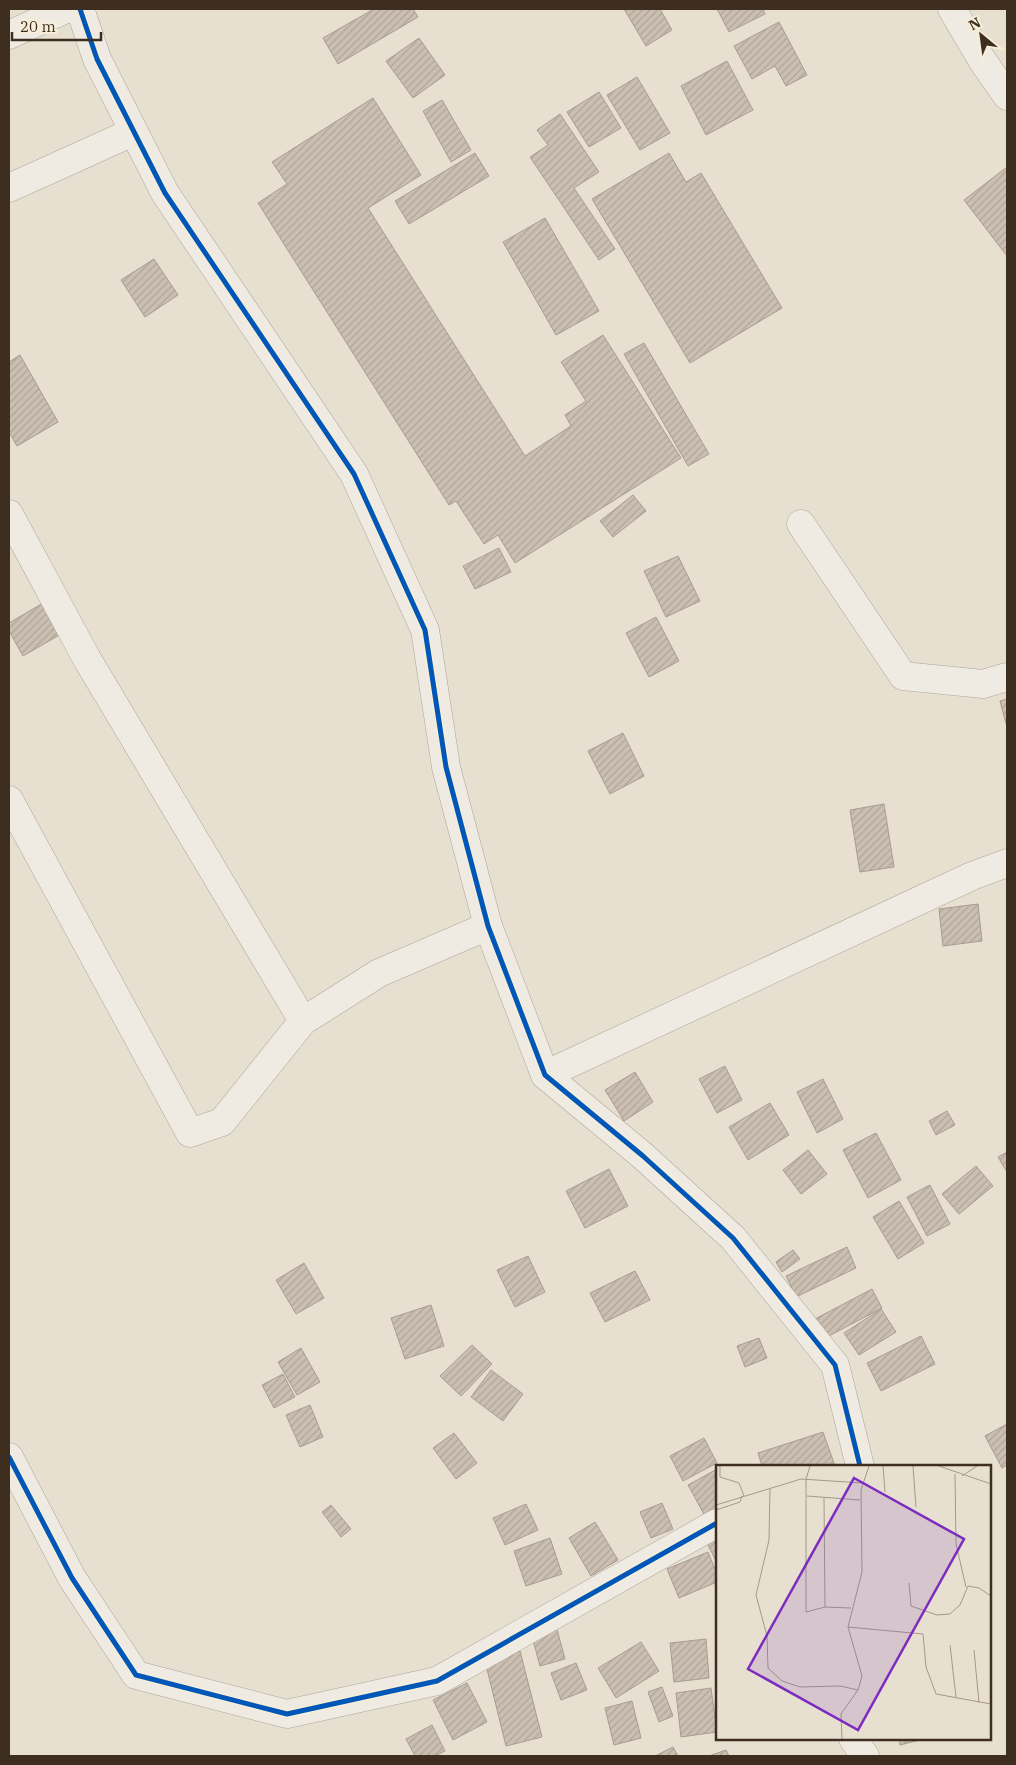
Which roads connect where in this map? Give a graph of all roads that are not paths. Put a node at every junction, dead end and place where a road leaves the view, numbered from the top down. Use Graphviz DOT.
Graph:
graph roads {
  1 [pos="66,9"];
  2 [pos="80,9"];
  3 [pos="952,9"];
  4 [pos="9,34"];
  5 [pos="1007,96"];
  6 [pos="133,132"];
  7 [pos="9,188"];
  8 [pos="9,514"];
  9 [pos="801,524"];
  10 [pos="1007,677"];
  11 [pos="9,800"];
  12 [pos="1007,863"];
  13 [pos="488,926"];
  14 [pos="302,1021"];
  15 [pos="545,1075"];
  16 [pos="9,1457"];
  17 [pos="860,1465"];
  18 [pos="716,1524"];
  19 [pos="854,1740"];
  20 [pos="865,1756"];
  1 -- 4 [label="street"];
  2 -- 6 [label="street"];
  3 -- 5 [label="street"];
  6 -- 7 [label="street"];
  6 -- 13 [label="street"];
  8 -- 14 [label="street"];
  9 -- 10 [label="street"];
  11 -- 14 [label="street"];
  12 -- 15 [label="street"];
  13 -- 14 [label="street"];
  13 -- 15 [label="street"];
  15 -- 17 [label="street"];
  16 -- 18 [label="street"];
  19 -- 20 [label="street"];
}
